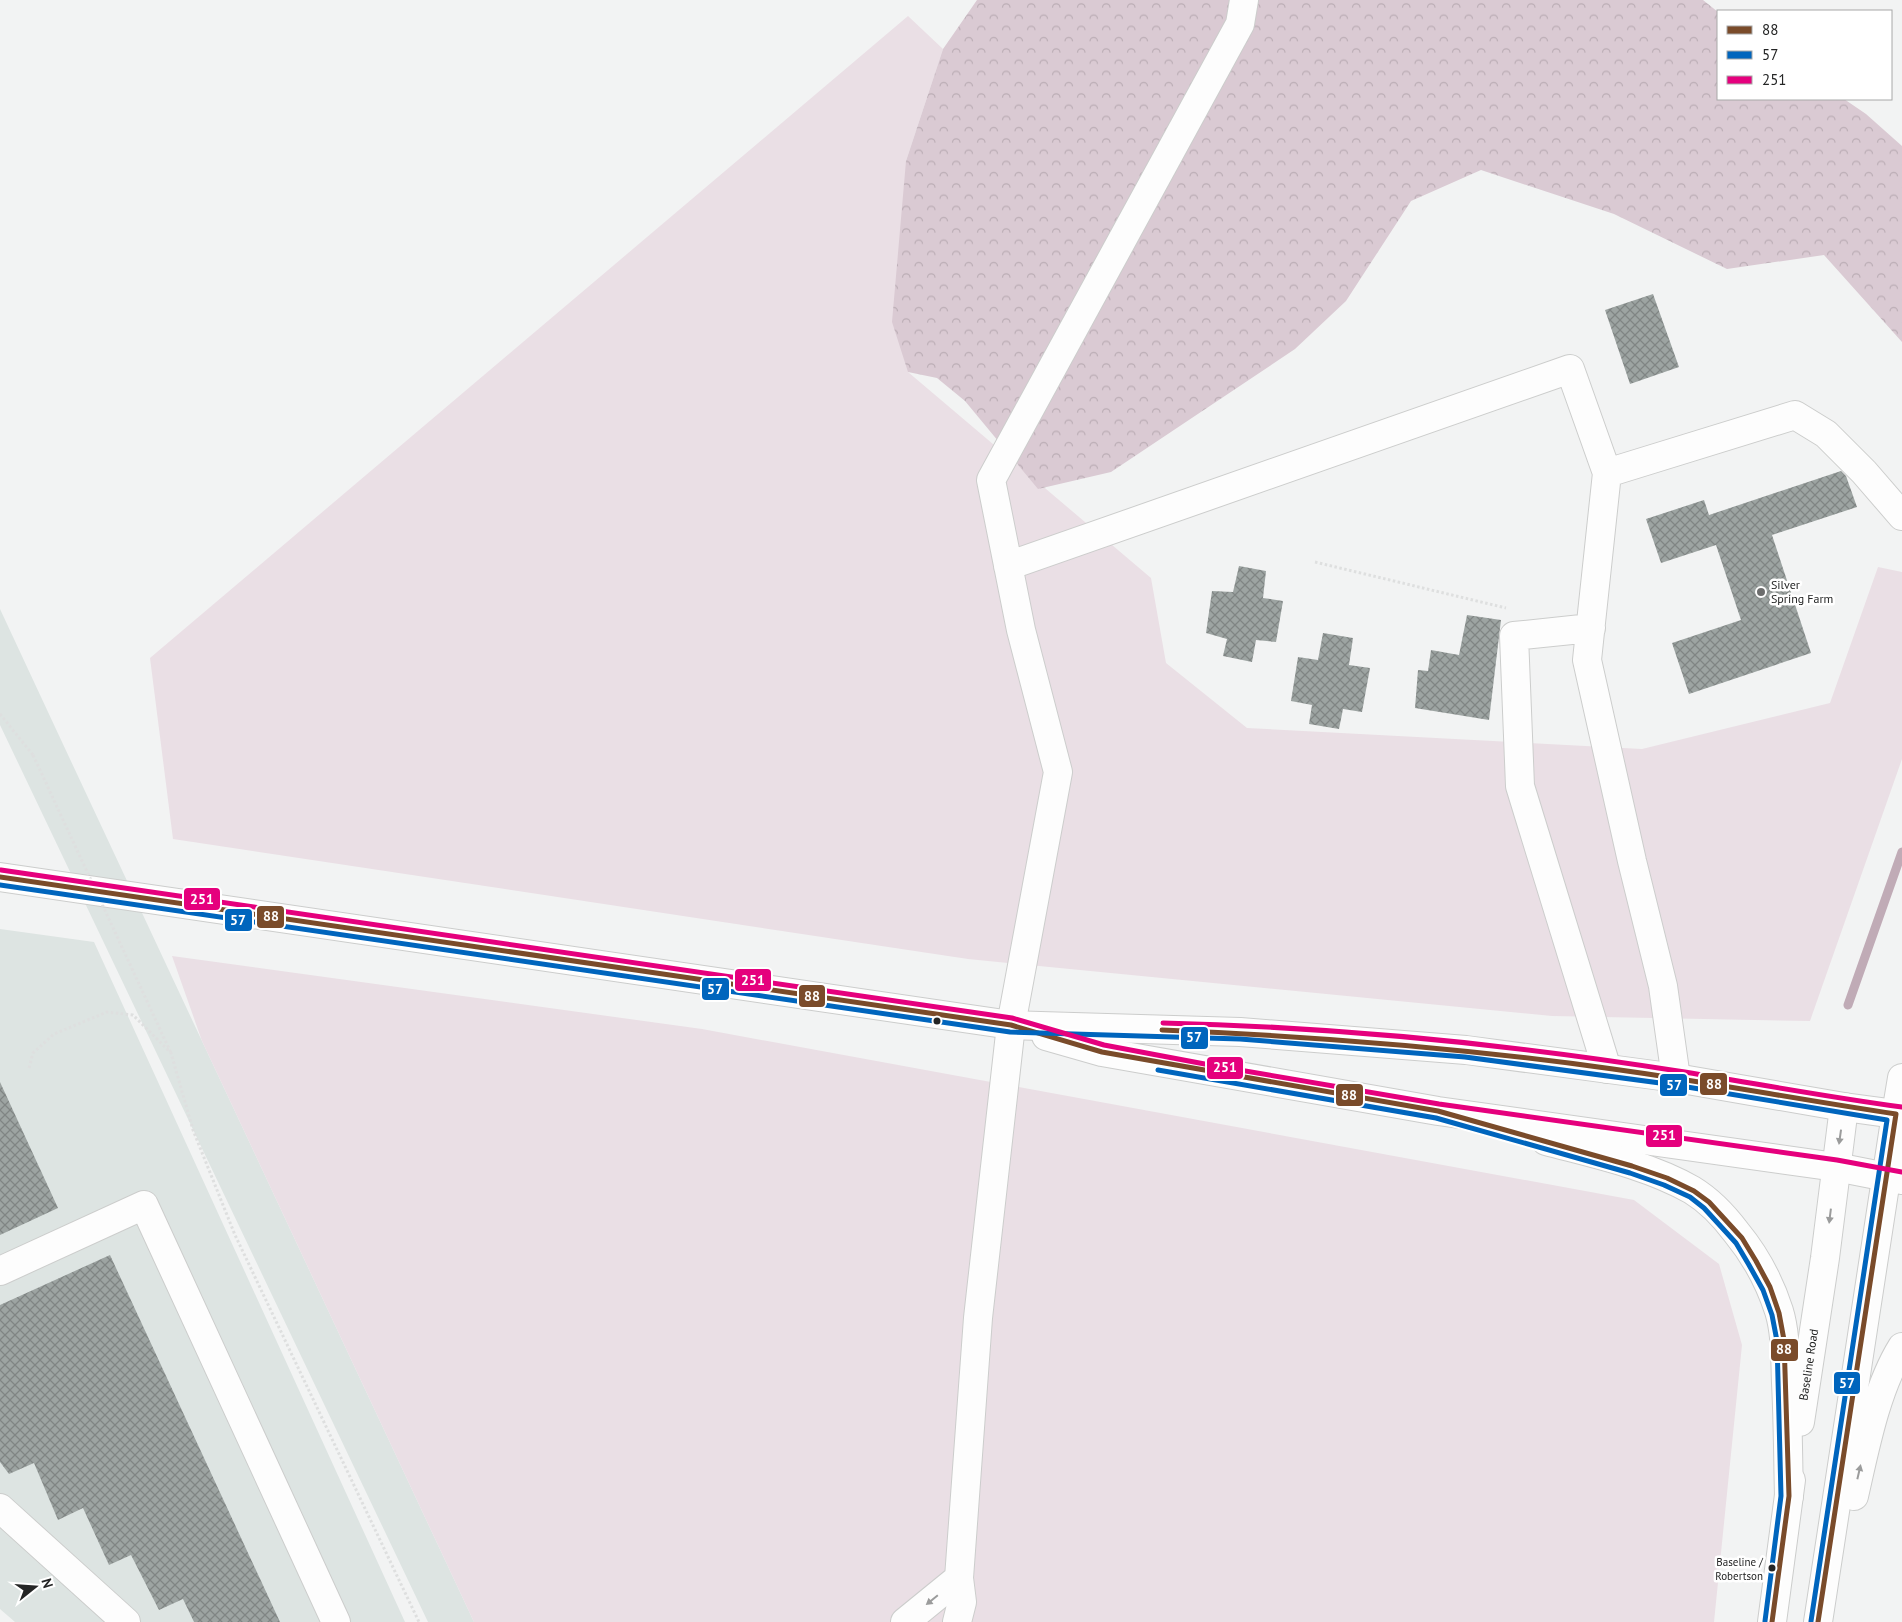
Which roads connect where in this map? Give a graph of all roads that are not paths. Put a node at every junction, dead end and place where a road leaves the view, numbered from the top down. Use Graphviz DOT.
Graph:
graph roads {
  1 [pos="1244,0"];
  2 [pos="1607,473"];
  3 [pos="1902,516"];
  4 [pos="1008,566"];
  5 [pos="1591,628"];
  6 [pos="0,877"];
  7 [pos="1011,1025"];
  8 [pos="1607,1069"];
  9 [pos="1676,1078"];
  10 [pos="1902,1078"];
  11 [pos="1844,1107"];
  12 [pos="1438,1111"];
  13 [pos="1899,1114"];
  14 [pos="1836,1167"];
  15 [pos="1894,1178"];
  16 [pos="0,1272"];
  17 [pos="1902,1347"];
  18 [pos="1789,1496"];
  19 [pos="0,1508"];
  20 [pos="959,1578"];
  21 [pos="332,1621"];
  22 [pos="126,1622"];
  23 [pos="905,1622"];
  24 [pos="957,1622"];
  25 [pos="1772,1622"];
  26 [pos="1818,1622"];
  27 [pos="1824,1622"];
  1 -- 4 [label="main road"];
  2 -- 3 [label="main road"];
  2 -- 4 [label="main road"];
  2 -- 5 [label="main road"];
  4 -- 7 [label="main road"];
  5 -- 8 [label="main road"];
  5 -- 9 [label="main road"];
  6 -- 7 [label="main road"];
  7 -- 8 [label="main road"];
  7 -- 12 [label="main road"];
  7 -- 20 [label="main road"];
  8 -- 9 [label="main road"];
  9 -- 11 [label="main road"];
  10 -- 13 [label="main road"];
  11 -- 13 [label="main road"];
  11 -- 14 [label="main road, Baseline Road, one-way"];
  12 -- 14 [label="main road"];
  12 -- 18 [label="main road"];
  13 -- 15 [label="main road"];
  14 -- 15 [label="main road"];
  14 -- 18 [label="main road, Baseline Road, one-way"];
  15 -- 26 [label="main road"];
  16 -- 21 [label="main road"];
  27 -- 17 [label="main road, one-way"];
  18 -- 25 [label="main road, Baseline Road"];
  19 -- 22 [label="main road"];
  20 -- 23 [label="main road, one-way"];
  20 -- 24 [label="main road"];
}
